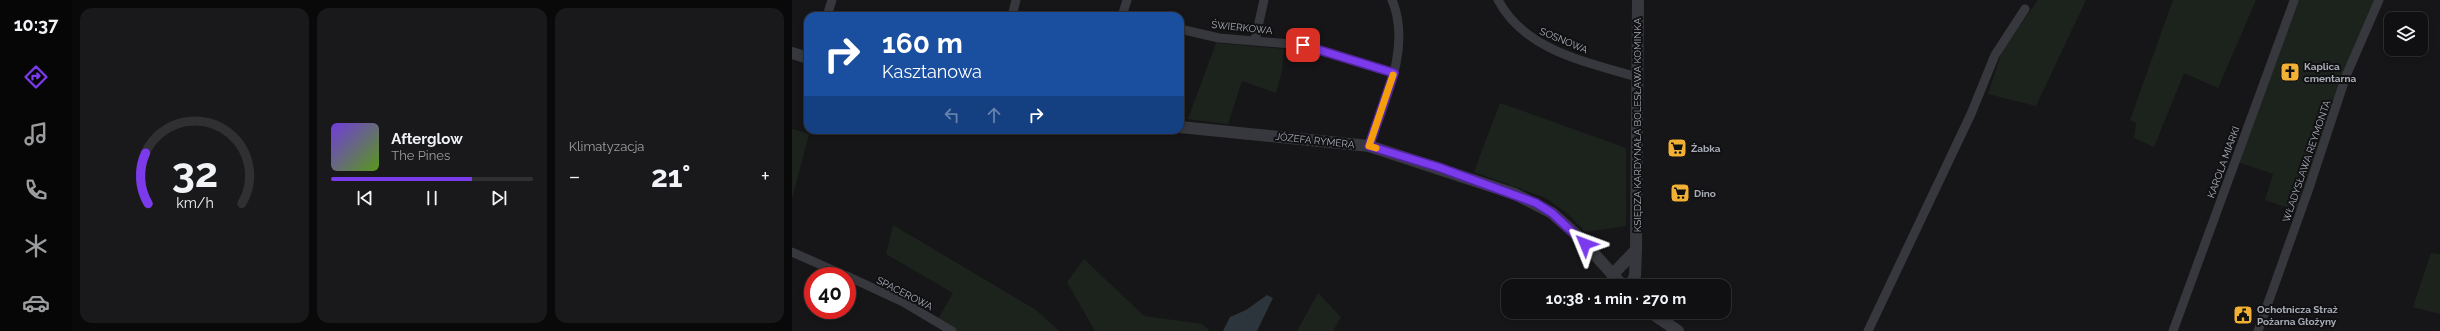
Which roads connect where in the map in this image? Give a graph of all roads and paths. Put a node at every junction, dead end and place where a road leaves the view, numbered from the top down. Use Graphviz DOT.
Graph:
graph roads {
  1 [pos="832,0"];
  2 [pos="1016,0"];
  3 [pos="1127,0"];
  4 [pos="1264,0"];
  5 [pos="1392,0"];
  6 [pos="1498,0"];
  7 [pos="1638,0"];
  8 [pos="2379,0"];
  9 [pos="2294,1"];
  10 [pos="2026,9"];
  11 [pos="828,12"];
  12 [pos="1013,12"];
  13 [pos="1124,12"];
  14 [pos="1184,30"];
  15 [pos="1254,40"];
  16 [pos="792,53"];
  17 [pos="804,57"];
  18 [pos="1394,73"];
  19 [pos="1637,77"];
  20 [pos="1184,127"];
  21 [pos="1369,146"];
  22 [pos="1636,250"];
  23 [pos="792,252"];
  24 [pos="826,267"];
  25 [pos="1612,275"];
  26 [pos="1616,279"];
  27 [pos="1634,279"];
  28 [pos="856,280"];
  29 [pos="1660,319"];
  30 [pos="952,331"];
  31 [pos="1678,331"];
  32 [pos="1868,331"];
  33 [pos="2173,331"];
  34 [pos="2258,331"];
  1 -- 11 [label="street"];
  2 -- 12 [label="street"];
  3 -- 13 [label="street"];
  4 -- 15 [label="street"];
  5 -- 18 [label="street"];
  6 -- 19 [label="street, SOSNOWA"];
  7 -- 19 [label="street, KSIĘDZA KARDYNAŁA BOLESŁAWA KOMINKA"];
  8 -- 34 [label="street, WŁADYSŁAWA REYMONTA"];
  9 -- 33 [label="street, KAROLA MIARKI"];
  10 -- 32 [label="street"];
  14 -- 15 [label="street, ŚWIERKOWA"];
  15 -- 18 [label="street, ŚWIERKOWA"];
  16 -- 17 [label="street"];
  18 -- 21 [label="street"];
  19 -- 22 [label="street, KSIĘDZA KARDYNAŁA BOLESŁAWA KOMINKA"];
  20 -- 21 [label="street, JÓZEFA RYMERA"];
  21 -- 25 [label="street, JÓZEFA RYMERA"];
  22 -- 25 [label="street"];
  22 -- 27 [label="street, KSIĘDZA KARDYNAŁA BOLESŁAWA KOMINKA"];
  23 -- 24 [label="street, SPACEROWA"];
  25 -- 26 [label="street, JÓZEFA RYMERA"];
  28 -- 30 [label="street, SPACEROWA"];
  29 -- 31 [label="street"];
}
